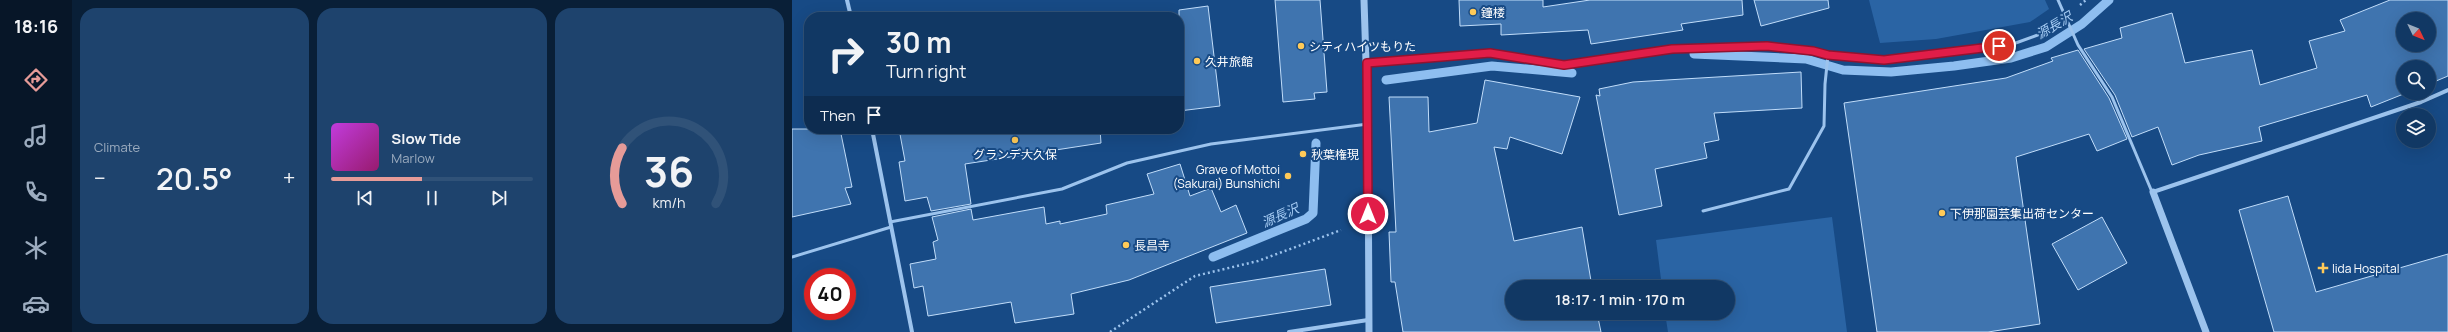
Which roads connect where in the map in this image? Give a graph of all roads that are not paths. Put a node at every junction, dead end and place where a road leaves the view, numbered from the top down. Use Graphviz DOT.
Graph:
graph roads {
  1 [pos="848,0"];
  2 [pos="1364,0"];
  3 [pos="2058,0"];
  4 [pos="850,12"];
  5 [pos="2065,17"];
  6 [pos="1828,55"];
  7 [pos="1367,63"];
  8 [pos="2448,90"];
  9 [pos="1368,124"];
  10 [pos="873,134"];
  11 [pos="2153,192"];
  12 [pos="1703,211"];
  13 [pos="890,222"];
  14 [pos="892,227"];
  15 [pos="792,257"];
  16 [pos="1368,320"];
  17 [pos="912,332"];
  18 [pos="1289,332"];
  19 [pos="1369,332"];
  20 [pos="2206,332"];
  1 -- 4 [label="street"];
  2 -- 7 [label="street"];
  3 -- 5 [label="lane"];
  5 -- 6 [label="lane"];
  5 -- 11 [label="lane"];
  6 -- 7 [label="lane"];
  6 -- 12 [label="lane"];
  7 -- 9 [label="street"];
  8 -- 11 [label="street"];
  9 -- 13 [label="lane"];
  9 -- 16 [label="street"];
  10 -- 13 [label="street"];
  11 -- 20 [label="street"];
  13 -- 14 [label="street"];
  14 -- 15 [label="lane"];
  14 -- 17 [label="street"];
  16 -- 18 [label="street"];
  16 -- 19 [label="street"];
}
